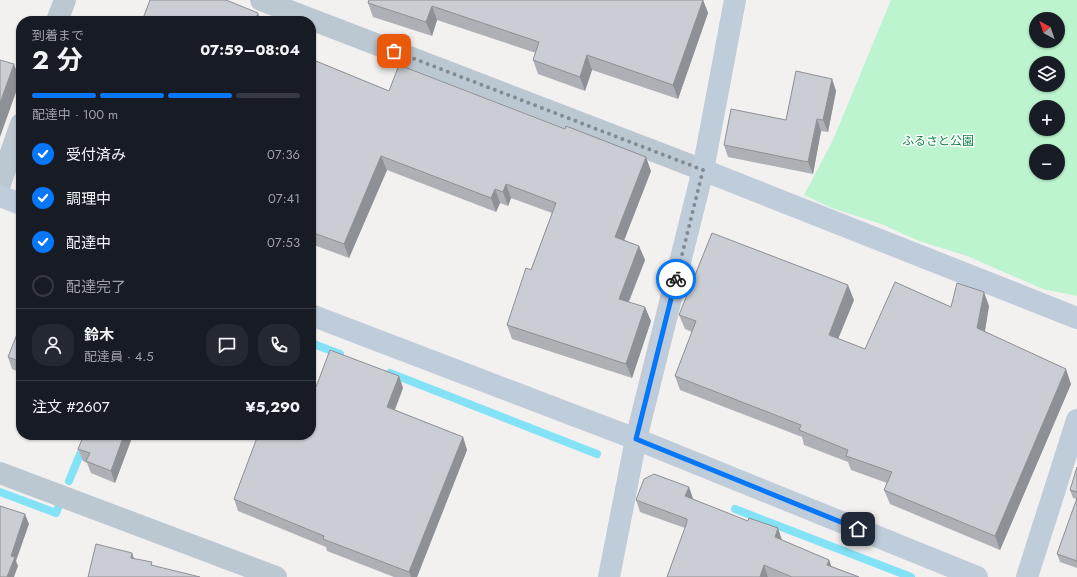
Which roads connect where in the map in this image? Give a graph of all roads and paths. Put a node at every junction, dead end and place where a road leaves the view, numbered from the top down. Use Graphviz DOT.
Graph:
graph roads {
  1 [pos="65,0"];
  2 [pos="261,0"];
  3 [pos="735,0"];
  4 [pos="59,16"];
  5 [pos="303,16"];
  6 [pos="316,21"];
  7 [pos="16,138"];
  8 [pos="703,170"];
  9 [pos="0,184"];
  10 [pos="0,196"];
  11 [pos="16,202"];
  12 [pos="316,317"];
  13 [pos="1077,318"];
  14 [pos="1077,420"];
  15 [pos="636,439"];
  16 [pos="0,473"];
  17 [pos="276,577"];
  18 [pos="609,577"];
  19 [pos="977,577"];
  20 [pos="1027,577"];
  1 -- 4 [label="street"];
  2 -- 5 [label="street"];
  3 -- 8 [label="street"];
  6 -- 8 [label="street"];
  7 -- 9 [label="street"];
  8 -- 13 [label="street"];
  8 -- 15 [label="street"];
  10 -- 11 [label="street"];
  12 -- 15 [label="street"];
  14 -- 20 [label="street"];
  15 -- 18 [label="street"];
  15 -- 19 [label="street"];
  16 -- 17 [label="street"];
}
